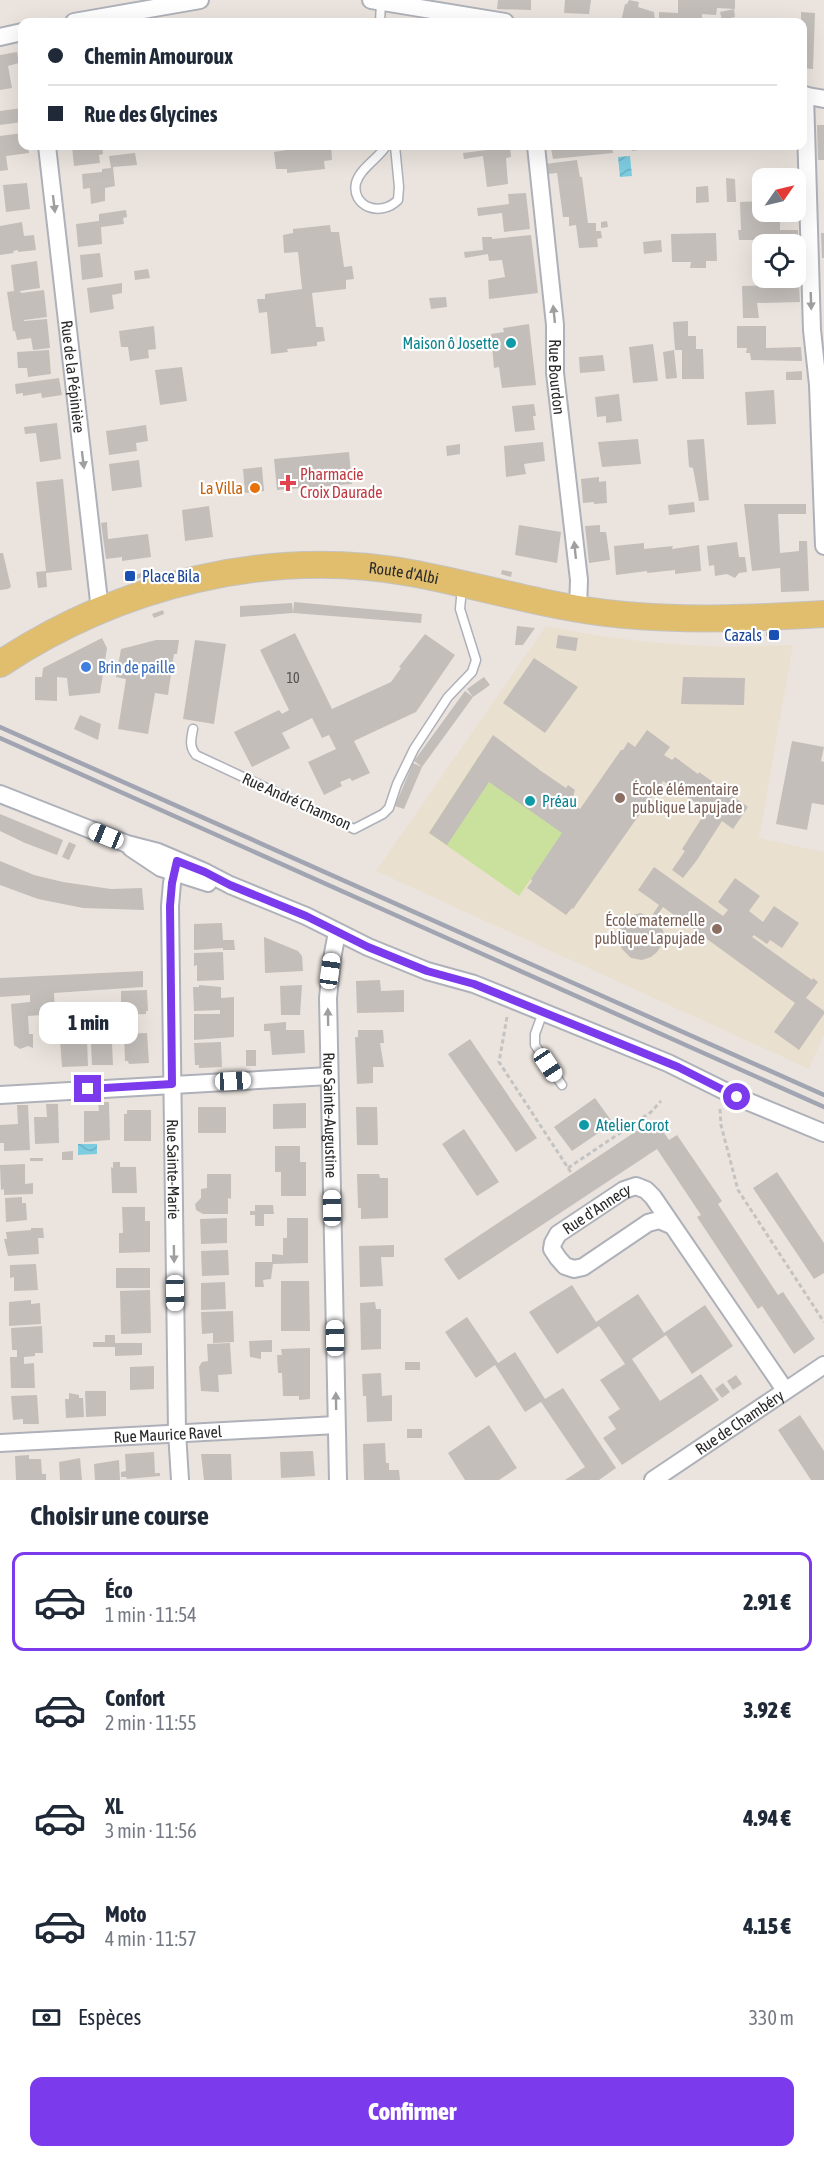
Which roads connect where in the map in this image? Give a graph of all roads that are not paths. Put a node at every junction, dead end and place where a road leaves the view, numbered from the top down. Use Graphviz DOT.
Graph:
graph roads {
  1 [pos="200,0"];
  2 [pos="376,1"];
  3 [pos="135,6"];
  4 [pos="89,18"];
  5 [pos="379,18"];
  6 [pos="480,18"];
  7 [pos="18,33"];
  8 [pos="0,37"];
  9 [pos="807,96"];
  10 [pos="824,99"];
  11 [pos="47,150"];
  12 [pos="382,150"];
  13 [pos="394,150"];
  14 [pos="536,150"];
  15 [pos="806,150"];
  16 [pos="824,546"];
  17 [pos="462,584"];
  18 [pos="578,608"];
  19 [pos="100,610"];
  20 [pos="824,614"];
  21 [pos="0,664"];
  22 [pos="193,729"];
  23 [pos="0,794"];
  24 [pos="176,867"];
  25 [pos="338,932"];
  26 [pos="543,1012"];
  27 [pos="329,1076"];
  28 [pos="172,1084"];
  29 [pos="562,1084"];
  30 [pos="0,1095"];
  31 [pos="824,1133"];
  32 [pos="673,1226"];
  33 [pos="824,1365"];
  34 [pos="785,1390"];
  35 [pos="336,1425"];
  36 [pos="177,1432"];
  37 [pos="0,1443"];
  38 [pos="180,1480"];
  39 [pos="338,1480"];
  40 [pos="653,1480"];
  1 -- 3 [label="street"];
  2 -- 5 [label="lane"];
  2 -- 6 [label="street"];
  3 -- 4 [label="street"];
  7 -- 8 [label="street"];
  9 -- 10 [label="street"];
  11 -- 19 [label="street, Rue de la Pépinière, one-way"];
  12 -- 13 [label="lane"];
  18 -- 14 [label="street, Rue Bourdon, one-way"];
  15 -- 16 [label="street, one-way"];
  17 -- 18 [label="main road, Route d'Albi"];
  17 -- 19 [label="main road, Route d'Albi"];
  17 -- 22 [label="lane, Rue André Chamson"];
  18 -- 20 [label="main road, Route d'Albi"];
  19 -- 21 [label="main road, Route d'Albi"];
  23 -- 24 [label="street"];
  24 -- 25 [label="street"];
  24 -- 28 [label="street, Rue Sainte-Marie"];
  25 -- 26 [label="street"];
  27 -- 25 [label="street, Rue Sainte-Augustine, one-way"];
  26 -- 29 [label="lane"];
  26 -- 31 [label="street"];
  27 -- 28 [label="street"];
  35 -- 27 [label="street, Rue Sainte-Augustine, one-way"];
  28 -- 30 [label="street"];
  28 -- 36 [label="street, Rue Sainte-Marie, one-way"];
  32 -- 32 [label="street, Rue d'Annecy"];
  32 -- 34 [label="street, Rue d'Annecy"];
  33 -- 34 [label="street, Rue de Chambéry"];
  34 -- 40 [label="street, Rue de Chambéry"];
  35 -- 36 [label="street, Rue Maurice Ravel"];
  35 -- 39 [label="street, Rue Sainte-Augustine"];
  36 -- 37 [label="street, Rue Maurice Ravel"];
  36 -- 38 [label="street, Rue Sainte-Marie"];
}
